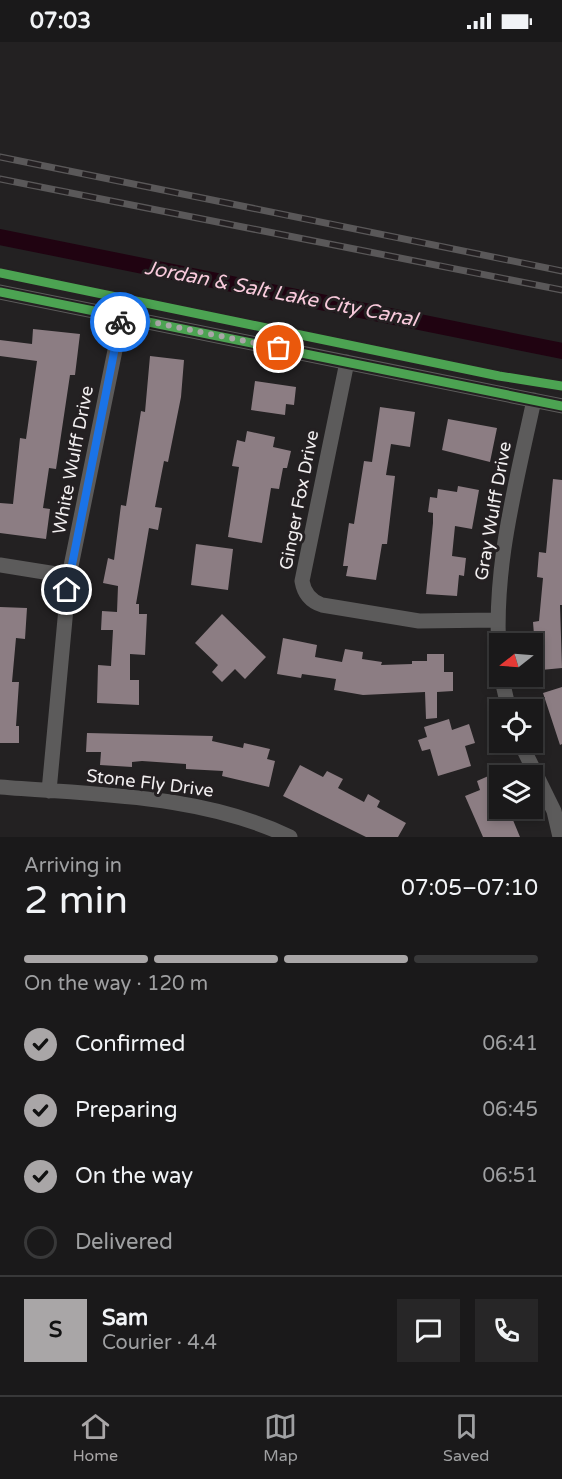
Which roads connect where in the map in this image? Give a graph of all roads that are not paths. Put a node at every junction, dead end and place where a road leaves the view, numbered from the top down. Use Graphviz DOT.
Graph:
graph roads {
  1 [pos="0,291"];
  2 [pos="122,316"];
  3 [pos="347,362"];
  4 [pos="534,400"];
  5 [pos="562,406"];
  6 [pos="0,565"];
  7 [pos="69,576"];
  8 [pos="496,620"];
  9 [pos="497,633"];
  10 [pos="526,753"];
  11 [pos="0,787"];
  12 [pos="49,791"];
  13 [pos="558,814"];
  14 [pos="290,837"];
  15 [pos="560,837"];
  1 -- 2 [label="street"];
  2 -- 3 [label="street"];
  2 -- 7 [label="street, White Wulff Drive"];
  3 -- 4 [label="street"];
  3 -- 8 [label="street, Ginger Fox Drive"];
  4 -- 5 [label="street"];
  4 -- 8 [label="street, Gray Wulff Drive"];
  6 -- 7 [label="street"];
  7 -- 12 [label="street, White Wulff Drive"];
  8 -- 9 [label="street, Gray Wulff Drive"];
  10 -- 13 [label="street"];
  11 -- 12 [label="street, Stone Fly Drive"];
  12 -- 14 [label="street, Stone Fly Drive"];
  13 -- 15 [label="street"];
}
